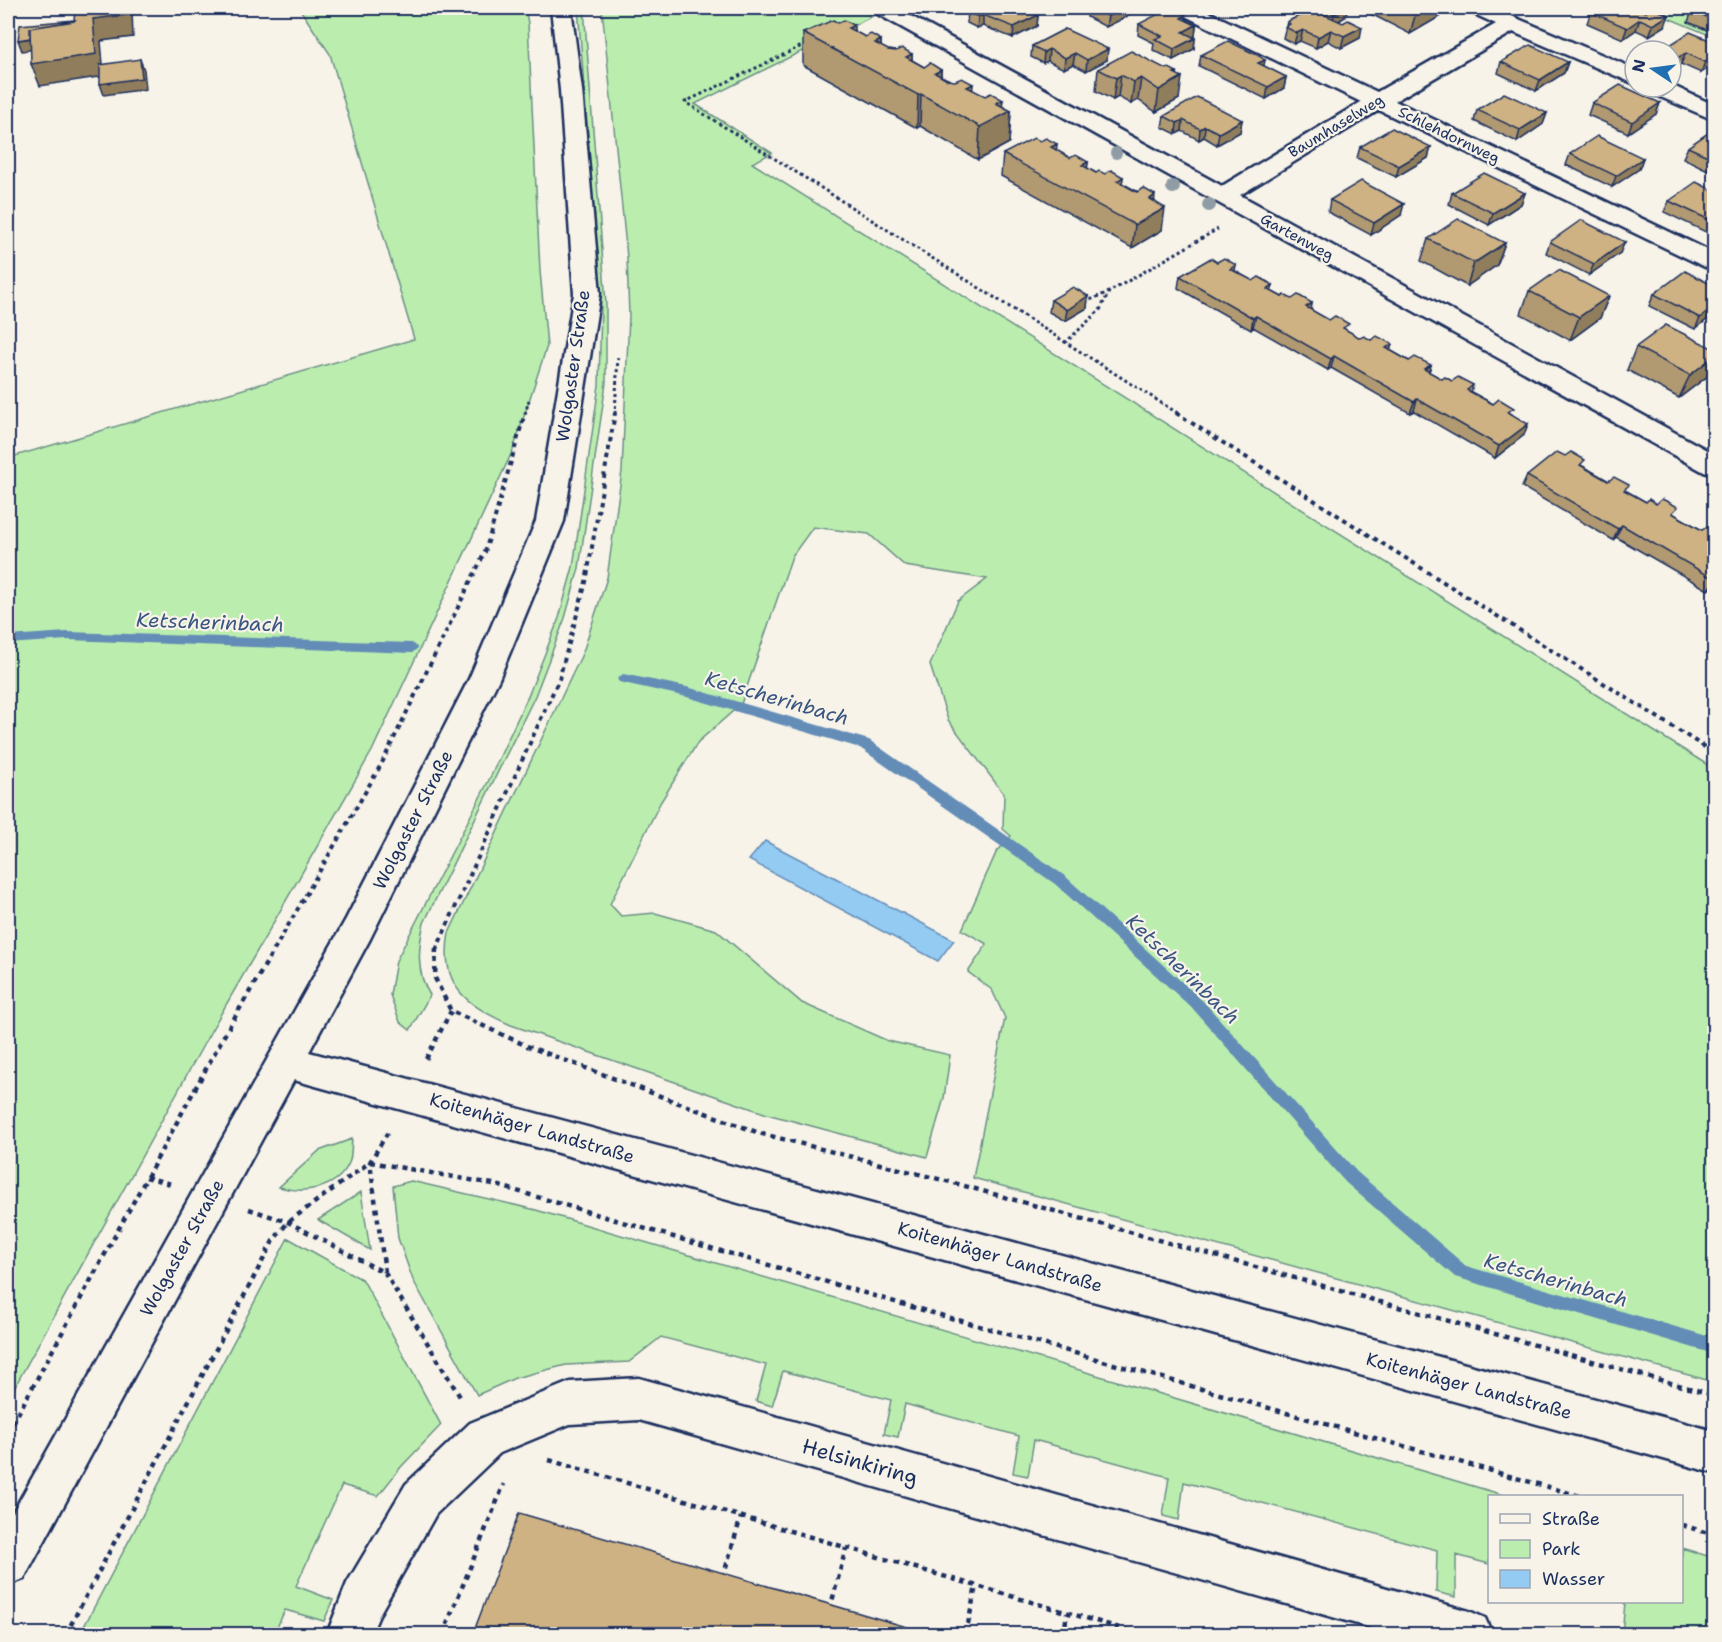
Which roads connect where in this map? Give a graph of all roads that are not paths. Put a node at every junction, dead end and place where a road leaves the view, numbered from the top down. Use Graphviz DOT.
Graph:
graph roads {
  1 [pos="561,8"];
  2 [pos="881,8"];
  3 [pos="1184,8"];
  4 [pos="1477,8"];
  5 [pos="1513,24"];
  6 [pos="1623,72"];
  7 [pos="1683,98"];
  8 [pos="1378,100"];
  9 [pos="1714,112"];
  10 [pos="1222,196"];
  11 [pos="1714,262"];
  12 [pos="1714,466"];
  13 [pos="286,1062"];
  14 [pos="1714,1452"];
  15 [pos="8,1563"];
  16 [pos="349,1635"];
  17 [pos="1469,1635"];
  1 -- 13 [label="street, Wolgaster Straße"];
  2 -- 10 [label="street, Gartenweg"];
  3 -- 8 [label="street, Schlehdornweg"];
  4 -- 5 [label="street"];
  5 -- 6 [label="street"];
  5 -- 8 [label="street, Baumhaselweg"];
  7 -- 9 [label="street"];
  8 -- 10 [label="street, Baumhaselweg"];
  8 -- 11 [label="street, Schlehdornweg"];
  10 -- 12 [label="street, Gartenweg"];
  13 -- 14 [label="street, Koitenhäger Landstraße"];
  13 -- 15 [label="street, Wolgaster Straße"];
  16 -- 17 [label="street, Helsinkiring"];
}
